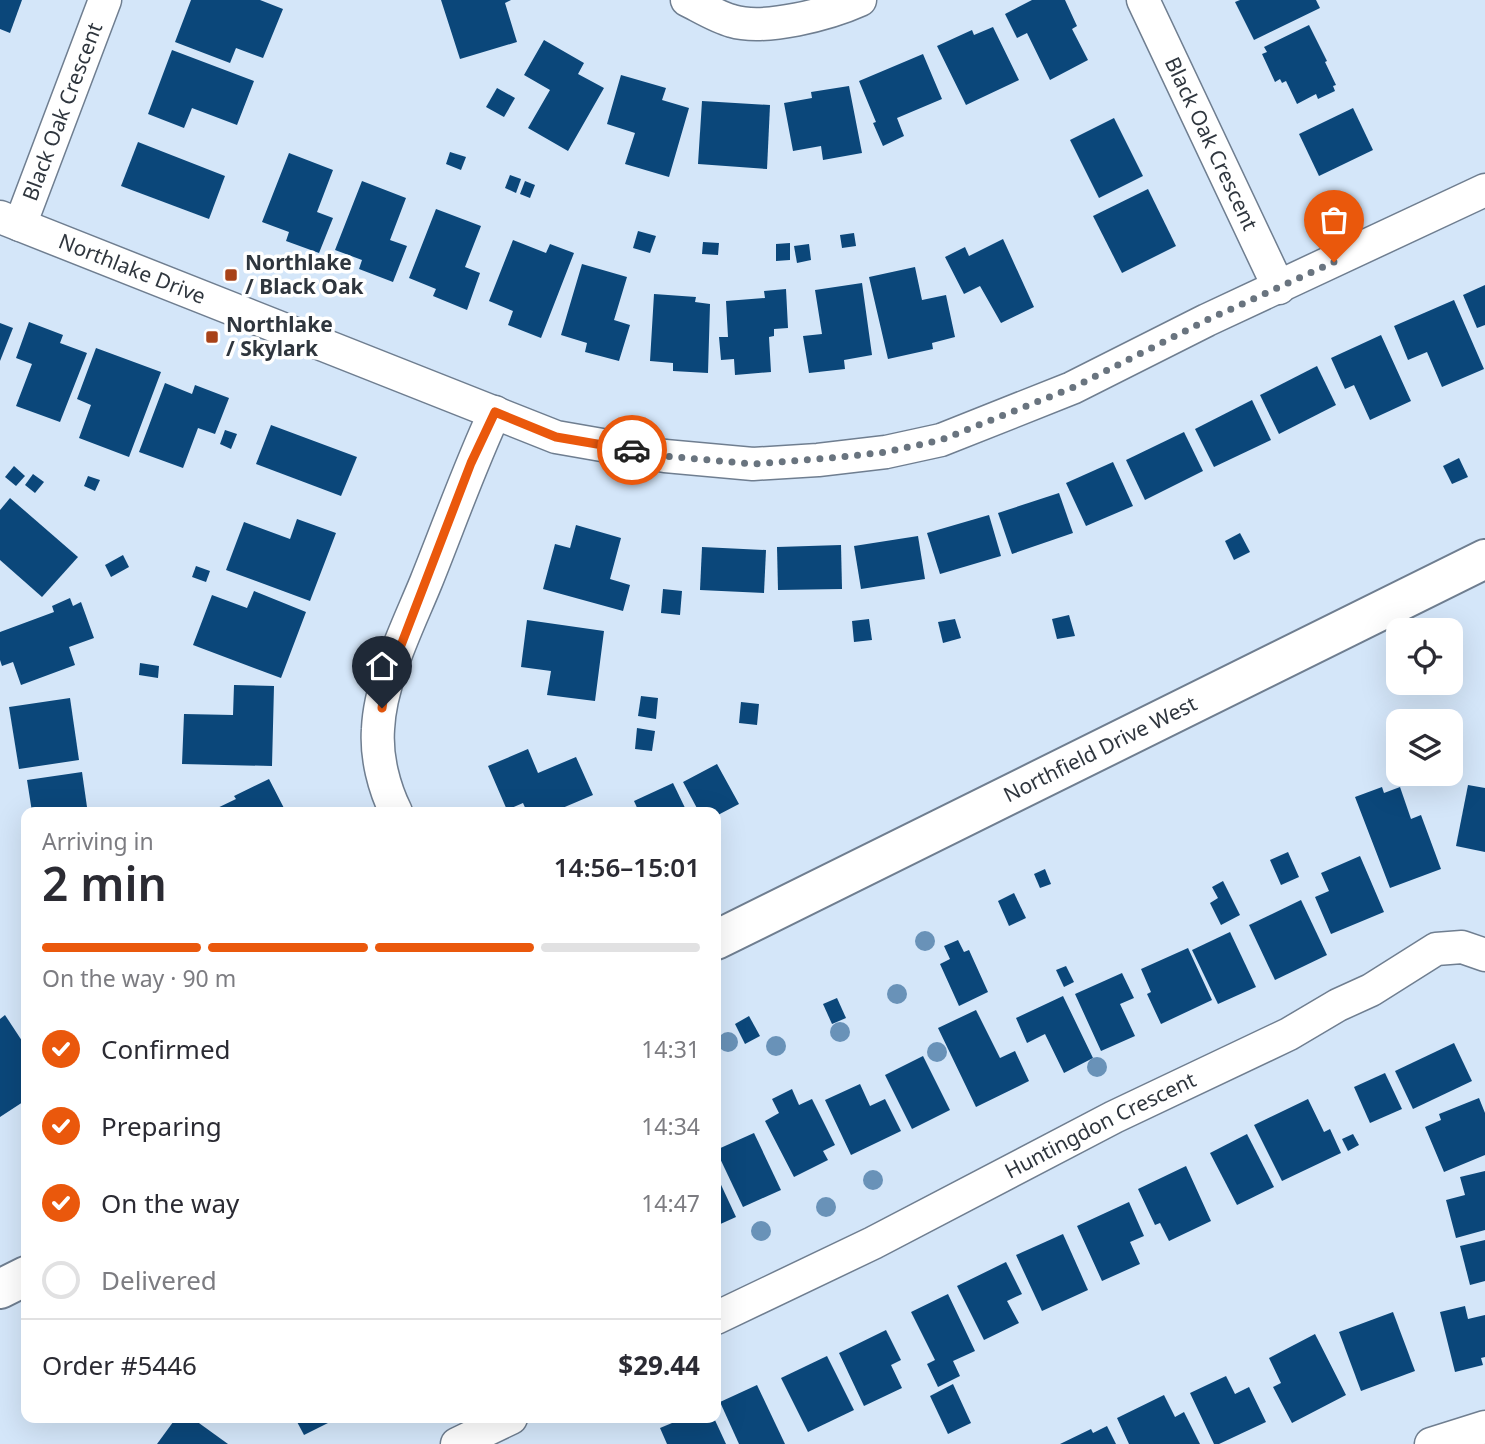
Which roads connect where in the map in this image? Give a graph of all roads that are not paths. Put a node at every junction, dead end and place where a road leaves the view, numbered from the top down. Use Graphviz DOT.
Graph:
graph roads {
  1 [pos="105,0"];
  2 [pos="687,0"];
  3 [pos="860,0"];
  4 [pos="1143,0"];
  5 [pos="1485,190"];
  6 [pos="10,221"];
  7 [pos="1279,288"];
  8 [pos="495,412"];
  9 [pos="1485,558"];
  10 [pos="394,807"];
  11 [pos="721,938"];
  12 [pos="1485,955"];
  13 [pos="21,1278"];
  14 [pos="0,1289"];
  15 [pos="721,1316"];
  16 [pos="501,1423"];
  17 [pos="1485,1427"];
  18 [pos="457,1444"];
  19 [pos="1431,1444"];
  1 -- 6 [label="street, Black Oak Crescent"];
  2 -- 3 [label="street"];
  4 -- 7 [label="street, Black Oak Crescent"];
  5 -- 7 [label="street, Northlake Drive"];
  6 -- 8 [label="street, Northlake Drive"];
  7 -- 8 [label="street, Northlake Drive"];
  8 -- 10 [label="street"];
  9 -- 11 [label="main road, Northfield Drive West"];
  12 -- 15 [label="street, Huntingdon Crescent"];
  13 -- 14 [label="main road"];
  16 -- 18 [label="street"];
  17 -- 19 [label="street"];
}
